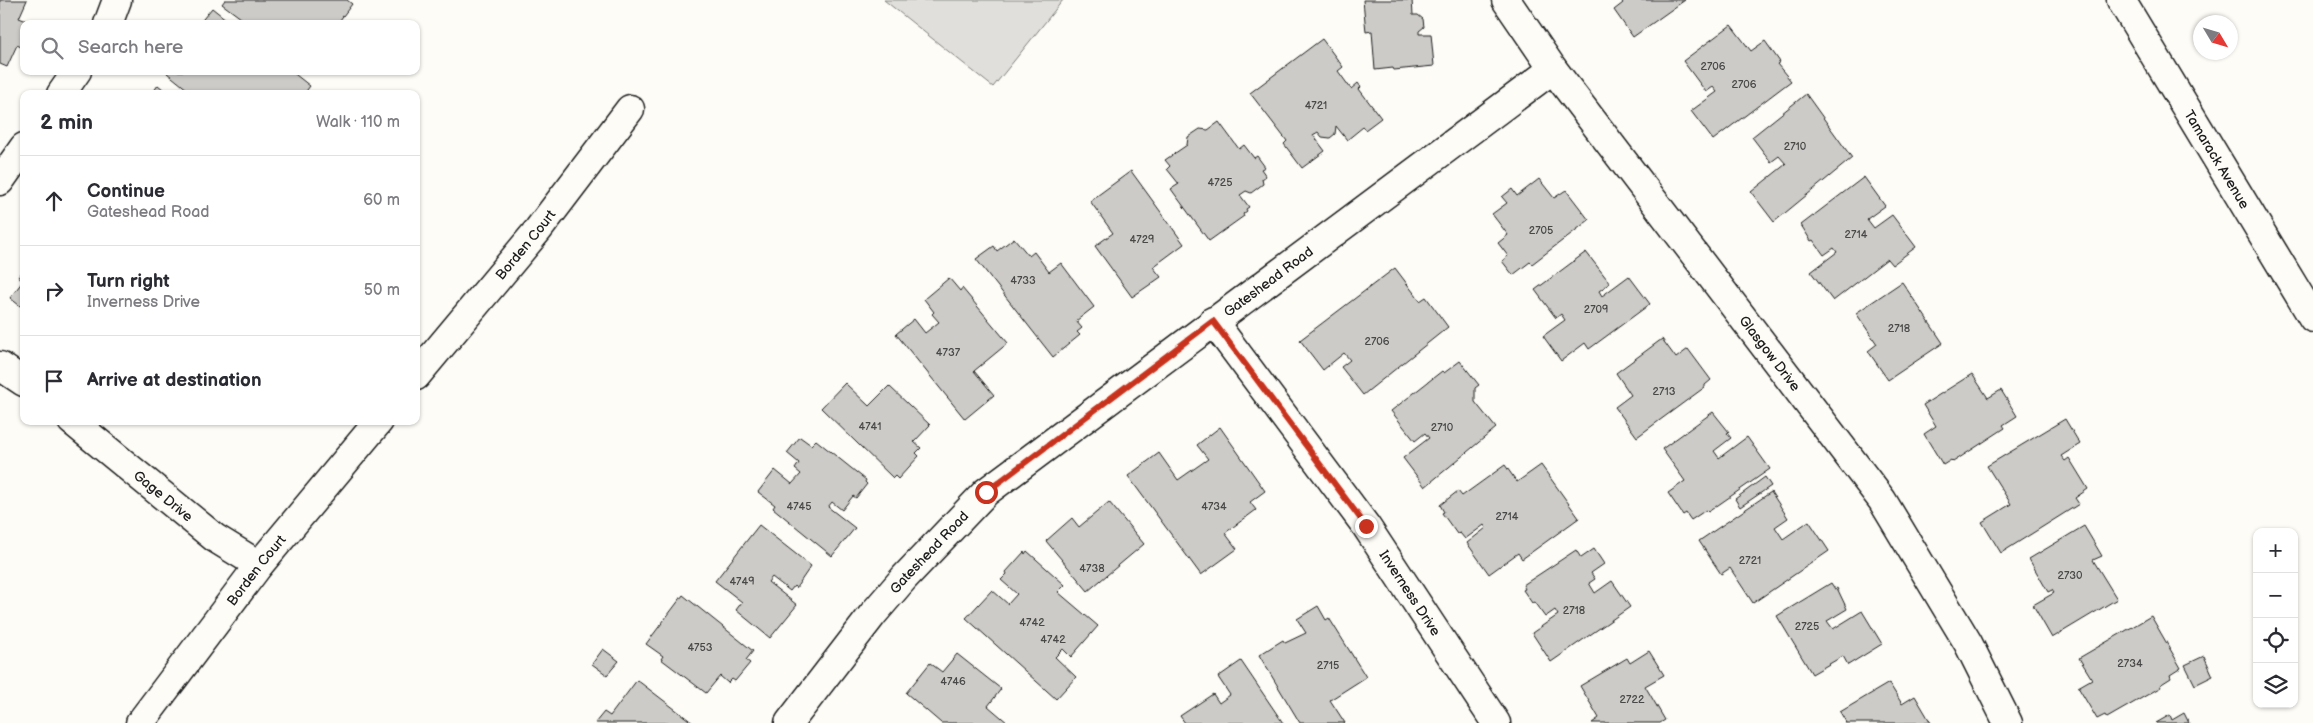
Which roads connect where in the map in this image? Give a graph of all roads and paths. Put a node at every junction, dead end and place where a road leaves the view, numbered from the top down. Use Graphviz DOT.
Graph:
graph roads {
  1 [pos="117,0"];
  2 [pos="1506,0"];
  3 [pos="2121,0"];
  4 [pos="110,20"];
  5 [pos="1553,69"];
  6 [pos="74,75"];
  7 [pos="64,90"];
  8 [pos="630,109"];
  9 [pos="20,153"];
  10 [pos="0,181"];
  11 [pos="2313,318"];
  12 [pos="1213,321"];
  13 [pos="0,366"];
  14 [pos="420,371"];
  15 [pos="20,379"];
  16 [pos="77,425"];
  17 [pos="376,425"];
  18 [pos="259,565"];
  19 [pos="1493,722"];
  20 [pos="140,723"];
  21 [pos="789,723"];
  22 [pos="2008,723"];
  1 -- 4 [label="street"];
  2 -- 5 [label="street, Glasgow Drive"];
  3 -- 11 [label="street, Tamarack Avenue"];
  5 -- 12 [label="street, Gateshead Road"];
  5 -- 22 [label="street, Glasgow Drive"];
  6 -- 7 [label="street"];
  8 -- 14 [label="street, Borden Court"];
  9 -- 10 [label="street"];
  12 -- 19 [label="street, Inverness Drive"];
  12 -- 21 [label="street, Gateshead Road"];
  13 -- 15 [label="street"];
  16 -- 18 [label="street, Gage Drive"];
  17 -- 18 [label="street, Borden Court"];
  18 -- 20 [label="street, Borden Court"];
}
